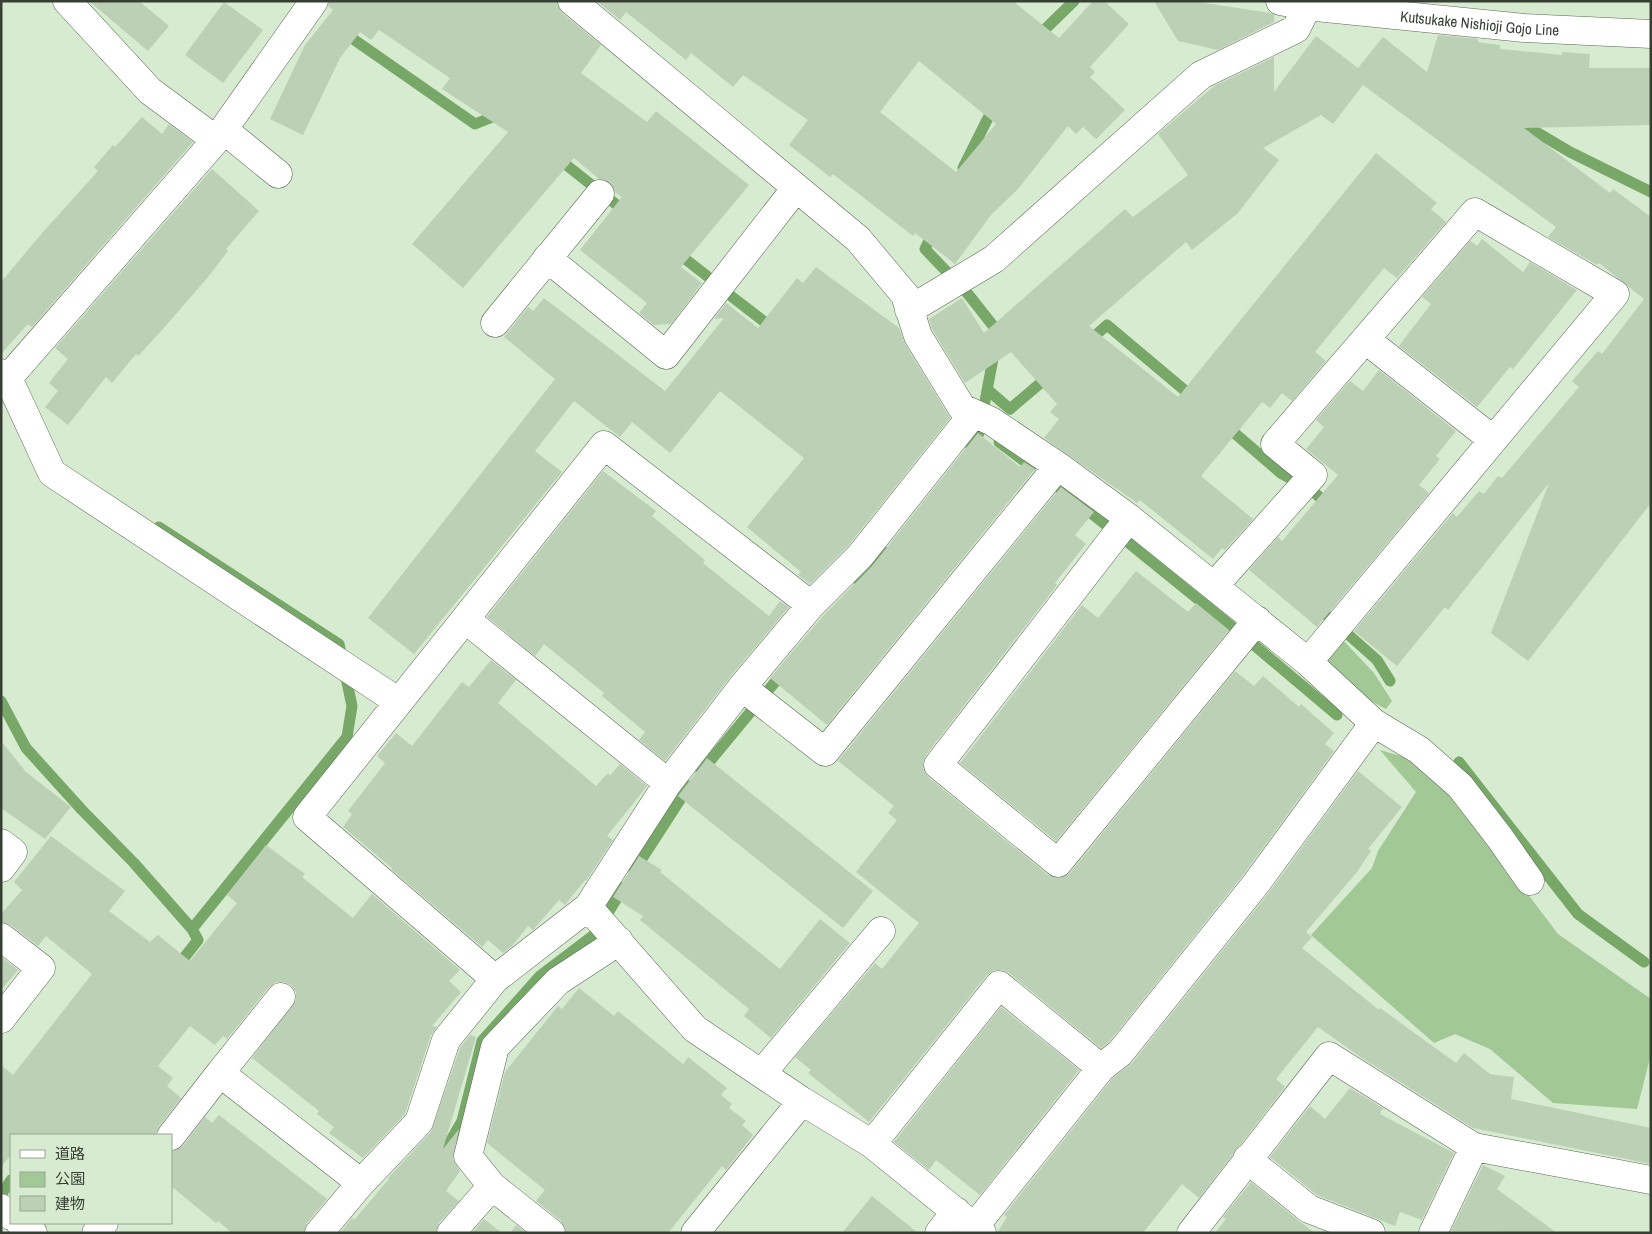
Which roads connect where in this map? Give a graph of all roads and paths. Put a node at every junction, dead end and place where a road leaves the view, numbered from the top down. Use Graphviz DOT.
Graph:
graph roads {
  1 [pos="67,1"];
  2 [pos="314,1"];
  3 [pos="572,1"];
  4 [pos="1299,3"];
  5 [pos="1651,34"];
  6 [pos="220,135"];
  7 [pos="278,174"];
  8 [pos="796,188"];
  9 [pos="600,194"];
  10 [pos="548,258"];
  11 [pos="910,310"];
  12 [pos="495,323"];
  13 [pos="1366,340"];
  14 [pos="4,375"];
  15 [pos="982,417"];
  16 [pos="1492,439"];
  17 [pos="1058,466"];
  18 [pos="1129,518"];
  19 [pos="1214,586"];
  20 [pos="811,605"];
  21 [pos="465,619"];
  22 [pos="1257,620"];
  23 [pos="1308,662"];
  24 [pos="752,695"];
  25 [pos="399,702"];
  26 [pos="1374,722"];
  27 [pos="668,783"];
  28 [pos="1,842"];
  29 [pos="1,868"];
  30 [pos="1530,882"];
  31 [pos="602,922"];
  32 [pos="882,931"];
  33 [pos="1,936"];
  34 [pos="495,978"];
  35 [pos="280,996"];
  36 [pos="1,1019"];
  37 [pos="1101,1068"];
  38 [pos="220,1073"];
  39 [pos="762,1073"];
  40 [pos="802,1101"];
  41 [pos="172,1135"];
  42 [pos="872,1144"];
  43 [pos="1474,1147"];
  44 [pos="1247,1159"];
  45 [pos="1651,1180"];
  46 [pos="361,1183"];
  47 [pos="492,1186"];
  48 [pos="971,1223"];
  49 [pos="21,1224"];
  50 [pos="33,1233"];
  51 [pos="319,1233"];
  52 [pos="451,1233"];
  53 [pos="551,1233"];
  54 [pos="695,1233"];
  55 [pos="939,1233"];
  56 [pos="1191,1233"];
  57 [pos="1371,1233"];
  58 [pos="1433,1233"];
  1 -- 6 [label="street"];
  2 -- 6 [label="street"];
  3 -- 8 [label="street"];
  4 -- 5 [label="street, Kutsukake Nishioji Gojo Line"];
  4 -- 11 [label="street"];
  6 -- 7 [label="street"];
  6 -- 14 [label="street"];
  8 -- 10 [label="street"];
  8 -- 11 [label="street"];
  9 -- 10 [label="street"];
  10 -- 12 [label="street"];
  11 -- 15 [label="street"];
  13 -- 16 [label="street"];
  13 -- 16 [label="street"];
  13 -- 19 [label="street"];
  14 -- 25 [label="street"];
  15 -- 17 [label="street"];
  15 -- 20 [label="street"];
  16 -- 23 [label="street"];
  17 -- 18 [label="street"];
  17 -- 24 [label="street"];
  18 -- 19 [label="street"];
  18 -- 22 [label="street"];
  19 -- 22 [label="street"];
  20 -- 21 [label="street"];
  20 -- 24 [label="street"];
  21 -- 25 [label="street"];
  21 -- 27 [label="street"];
  22 -- 23 [label="street"];
  23 -- 26 [label="street"];
  24 -- 27 [label="street"];
  25 -- 34 [label="street"];
  26 -- 30 [label="street"];
  26 -- 37 [label="street"];
  27 -- 31 [label="street"];
  28 -- 29 [label="street"];
  31 -- 34 [label="street"];
  31 -- 39 [label="street"];
  31 -- 47 [label="street"];
  32 -- 39 [label="street"];
  33 -- 36 [label="street"];
  34 -- 46 [label="street"];
  35 -- 38 [label="street"];
  37 -- 42 [label="street"];
  37 -- 48 [label="street"];
  38 -- 41 [label="street"];
  38 -- 46 [label="street"];
  39 -- 40 [label="street"];
  40 -- 42 [label="street"];
  40 -- 54 [label="street"];
  42 -- 48 [label="street"];
  43 -- 44 [label="street"];
  43 -- 45 [label="street"];
  43 -- 58 [label="street"];
  44 -- 56 [label="street"];
  44 -- 57 [label="street"];
  46 -- 51 [label="street"];
  47 -- 52 [label="street"];
  47 -- 53 [label="street"];
  48 -- 55 [label="street"];
  49 -- 50 [label="street"];
}
